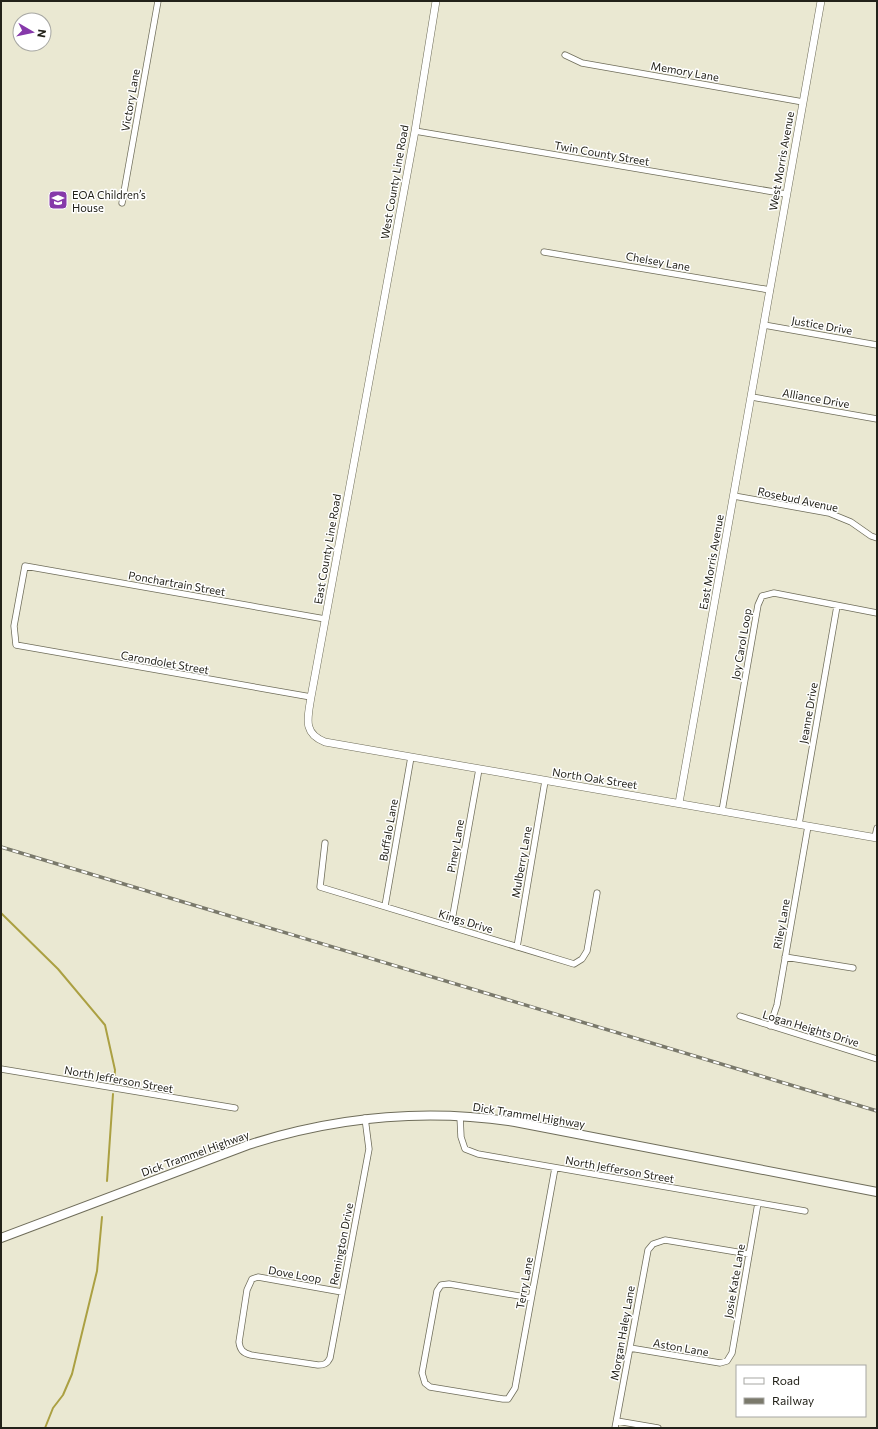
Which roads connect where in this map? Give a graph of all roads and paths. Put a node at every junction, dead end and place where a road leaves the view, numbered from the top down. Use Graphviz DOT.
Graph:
graph roads {
  1 [pos="158,1"];
  2 [pos="436,1"];
  3 [pos="821,1"];
  4 [pos="565,55"];
  5 [pos="803,102"];
  6 [pos="414,131"];
  7 [pos="786,194"];
  8 [pos="122,203"];
  9 [pos="544,252"];
  10 [pos="770,290"];
  11 [pos="764,325"];
  12 [pos="877,345"];
  13 [pos="372,367"];
  14 [pos="752,397"];
  15 [pos="877,419"];
  16 [pos="734,496"];
  17 [pos="877,538"];
  18 [pos="837,606"];
  19 [pos="877,613"];
  20 [pos="326,619"];
  21 [pos="16,645"];
  22 [pos="311,698"];
  23 [pos="312,735"];
  24 [pos="411,757"];
  25 [pos="479,769"];
  26 [pos="545,781"];
  27 [pos="679,803"];
  28 [pos="722,811"];
  29 [pos="799,824"];
  30 [pos="808,826"];
  31 [pos="877,828"];
  32 [pos="876,837"];
  33 [pos="325,843"];
  34 [pos="597,893"];
  35 [pos="385,906"];
  36 [pos="451,926"];
  37 [pos="517,947"];
  38 [pos="785,957"];
  39 [pos="853,968"];
  40 [pos="740,1016"];
  41 [pos="770,1026"];
  42 [pos="877,1059"];
  43 [pos="1,1069"];
  44 [pos="234,1108"];
  45 [pos="460,1116"];
  46 [pos="365,1118"];
  47 [pos="556,1168"];
  48 [pos="877,1192"];
  49 [pos="758,1203"];
  50 [pos="805,1211"];
  51 [pos="1,1238"];
  52 [pos="749,1254"];
  53 [pos="342,1292"];
  54 [pos="531,1298"];
  55 [pos="630,1348"];
  56 [pos="728,1361"];
  57 [pos="318,1365"];
  58 [pos="617,1421"];
  59 [pos="615,1428"];
  60 [pos="658,1428"];
  1 -- 8 [label="street, Victory Lane"];
  2 -- 6 [label="street, West County Line Road"];
  3 -- 5 [label="street, West Morris Avenue"];
  4 -- 5 [label="street, Memory Lane"];
  5 -- 7 [label="street, West Morris Avenue"];
  6 -- 7 [label="street, Twin County Street"];
  6 -- 13 [label="street, West County Line Road"];
  7 -- 10 [label="street, West Morris Avenue"];
  9 -- 10 [label="street, Chelsey Lane"];
  10 -- 11 [label="street, West Morris Avenue"];
  11 -- 12 [label="street, Justice Drive"];
  11 -- 14 [label="street, East Morris Avenue"];
  13 -- 20 [label="street, East County Line Road"];
  14 -- 15 [label="street, Alliance Drive"];
  14 -- 16 [label="street, East Morris Avenue"];
  16 -- 17 [label="street, Rosebud Avenue"];
  16 -- 27 [label="street, East Morris Avenue"];
  18 -- 19 [label="street, Joy Carol Loop"];
  18 -- 28 [label="street, Joy Carol Loop"];
  18 -- 29 [label="street, Jeanne Drive"];
  20 -- 21 [label="street, Ponchartrain Street"];
  20 -- 22 [label="street, East County Line Road"];
  21 -- 22 [label="street, Carondolet Street"];
  22 -- 23 [label="street, East County Line Road"];
  23 -- 24 [label="street, North Oak Street"];
  24 -- 25 [label="street, North Oak Street"];
  24 -- 35 [label="street, Buffalo Lane"];
  25 -- 26 [label="street, North Oak Street"];
  25 -- 36 [label="street, Piney Lane"];
  26 -- 27 [label="street, North Oak Street"];
  26 -- 37 [label="street, Mulberry Lane"];
  27 -- 28 [label="street, North Oak Street"];
  28 -- 29 [label="street, North Oak Street"];
  29 -- 30 [label="street, North Oak Street"];
  30 -- 32 [label="street, North Oak Street"];
  30 -- 38 [label="street, Riley Lane"];
  31 -- 32 [label="street"];
  33 -- 35 [label="street, Kings Drive"];
  34 -- 37 [label="street, Kings Drive"];
  35 -- 36 [label="street, Kings Drive"];
  36 -- 37 [label="street, Kings Drive"];
  38 -- 39 [label="street"];
  38 -- 41 [label="street, Riley Lane"];
  40 -- 41 [label="street, Logan Heights Drive"];
  41 -- 42 [label="street, Logan Heights Drive"];
  43 -- 44 [label="street, North Jefferson Street"];
  45 -- 46 [label="main road, Dick Trammel Highway"];
  45 -- 47 [label="street, North Jefferson Street"];
  45 -- 48 [label="main road, Dick Trammel Highway"];
  46 -- 51 [label="main road, Dick Trammel Highway"];
  46 -- 53 [label="street, Remington Drive"];
  47 -- 49 [label="street, North Jefferson Street"];
  47 -- 54 [label="street, Terry Lane"];
  49 -- 50 [label="street, North Jefferson Street"];
  49 -- 52 [label="street, Josie Kate Lane"];
  52 -- 55 [label="street, Morgan Haley Lane"];
  52 -- 56 [label="street, Josie Kate Lane"];
  53 -- 57 [label="street, Remington Drive"];
  53 -- 57 [label="street, Dove Loop"];
  54 -- 54 [label="street, Terry Lane"];
  55 -- 56 [label="street, Aston Lane"];
  55 -- 58 [label="street, Morgan Haley Lane"];
  58 -- 59 [label="street, Morgan Haley Lane"];
  58 -- 60 [label="street"];
}
